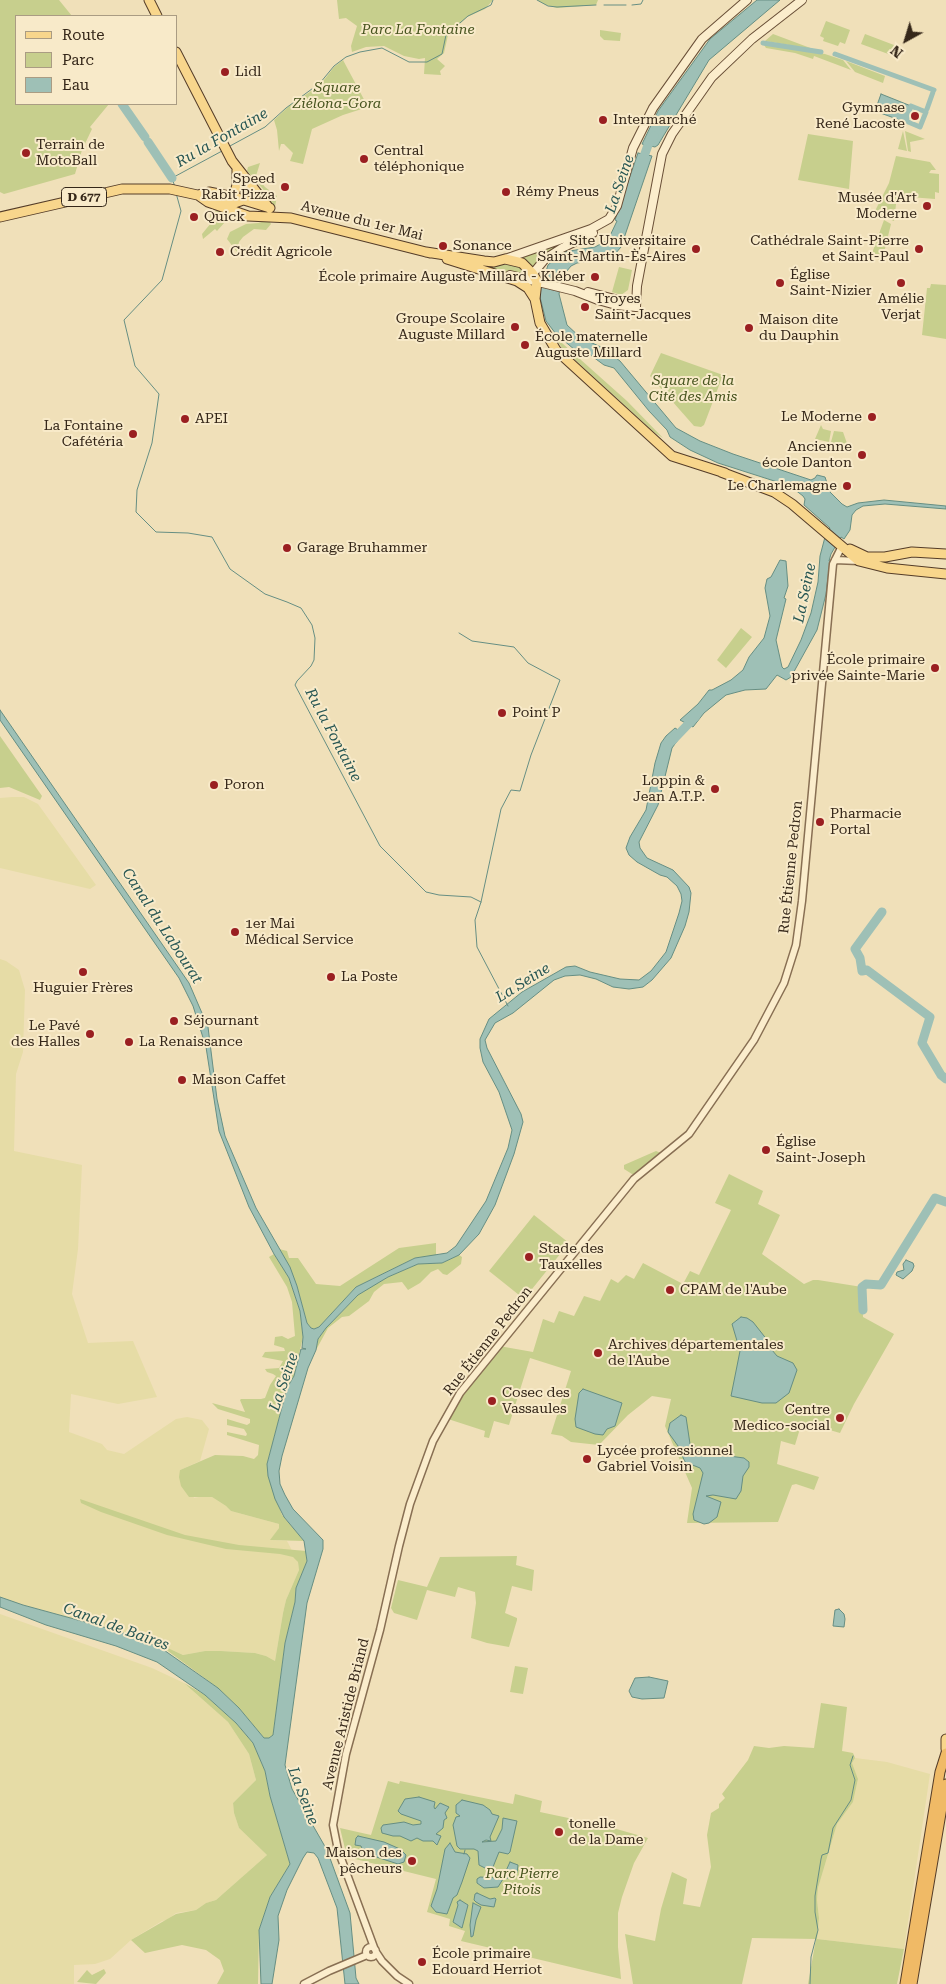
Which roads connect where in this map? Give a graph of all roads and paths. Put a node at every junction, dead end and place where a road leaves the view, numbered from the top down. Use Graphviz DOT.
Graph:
graph roads {
  1 [pos="149,0"];
  2 [pos="747,0"];
  3 [pos="802,0"];
  4 [pos="156,15"];
  5 [pos="178,56"];
  6 [pos="237,170"];
  7 [pos="248,182"];
  8 [pos="244,200"];
  9 [pos="228,202"];
  10 [pos="240,212"];
  11 [pos="271,212"];
  12 [pos="0,217"];
  13 [pos="609,219"];
  14 [pos="426,252"];
  15 [pos="505,259"];
  16 [pos="534,281"];
  17 [pos="840,544"];
  18 [pos="946,554"];
  19 [pos="885,557"];
  20 [pos="835,560"];
  21 [pos="859,561"];
  22 [pos="887,568"];
  23 [pos="946,574"];
  24 [pos="383,1615"];
  25 [pos="946,1739"];
  26 [pos="946,1751"];
  27 [pos="946,1784"];
  28 [pos="368,1953"];
  29 [pos="304,1984"];
  30 [pos="409,1984"];
  31 [pos="905,1984"];
  32 [pos="912,1984"];
  1 -- 4 [label="main road"];
  2 -- 13 [label="main road"];
  3 -- 16 [label="main road"];
  5 -- 6 [label="main road"];
  6 -- 7 [label="main road"];
  6 -- 9 [label="main road"];
  7 -- 8 [label="main road"];
  7 -- 11 [label="main road"];
  8 -- 9 [label="main road"];
  8 -- 10 [label="main road"];
  8 -- 11 [label="main road, Avenue du 1er Mai"];
  9 -- 10 [label="main road"];
  9 -- 12 [label="main road, D 677"];
  10 -- 11 [label="main road"];
  11 -- 14 [label="main road, Avenue du 1er Mai"];
  13 -- 15 [label="main road, Avenue du 1er Mai"];
  13 -- 16 [label="main road"];
  14 -- 15 [label="main road, Avenue du 1er Mai"];
  14 -- 16 [label="main road, Avenue du 1er Mai"];
  15 -- 16 [label="main road, Avenue du 1er Mai"];
  16 -- 17 [label="main road"];
  17 -- 19 [label="main road"];
  17 -- 20 [label="street, Rue Étienne Pedron"];
  17 -- 21 [label="main road"];
  18 -- 19 [label="main road"];
  19 -- 22 [label="main road"];
  20 -- 21 [label="street"];
  20 -- 24 [label="street, Rue Étienne Pedron"];
  21 -- 22 [label="main road"];
  22 -- 23 [label="main road"];
  24 -- 28 [label="street, Avenue Aristide Briand"];
  25 -- 26 [label="main road"];
  26 -- 31 [label="highway"];
  27 -- 32 [label="highway"];
  28 -- 29 [label="street"];
  28 -- 30 [label="street"];
}
